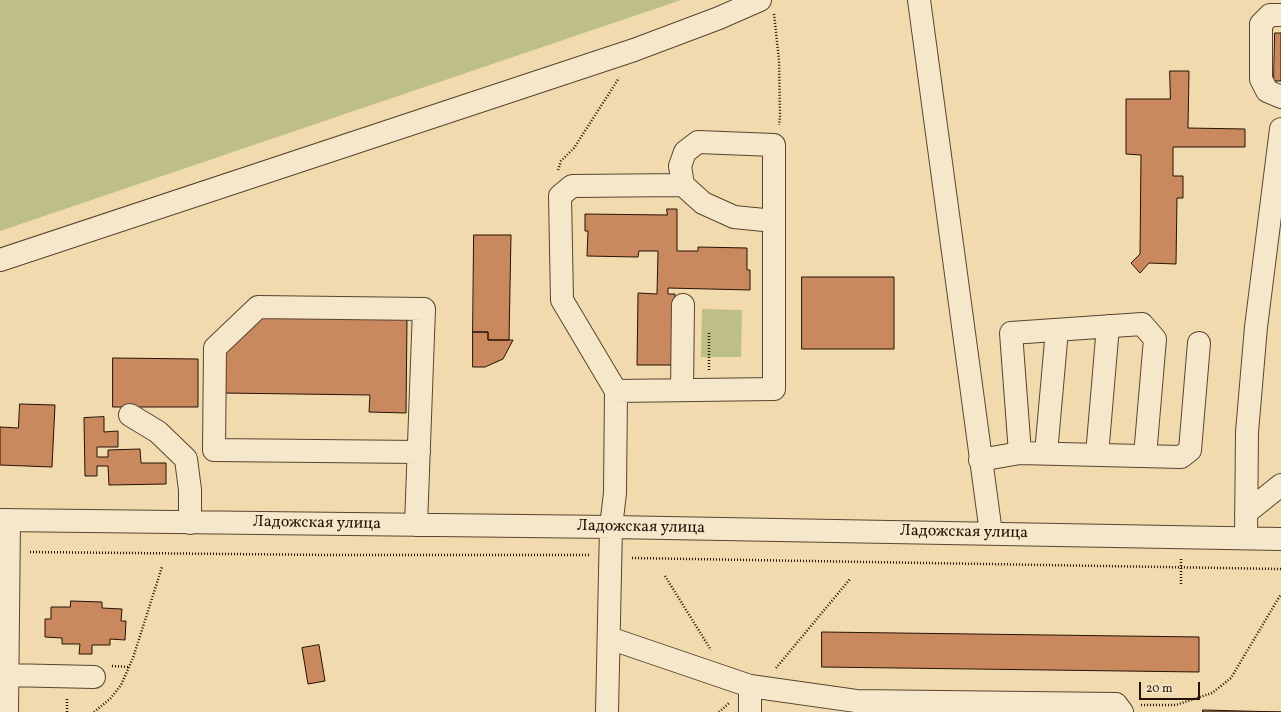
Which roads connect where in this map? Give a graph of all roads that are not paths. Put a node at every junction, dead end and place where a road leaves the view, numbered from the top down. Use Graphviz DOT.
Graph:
graph roads {
  1 [pos="919,0"];
  2 [pos="767,6"];
  3 [pos="1281,15"];
  4 [pos="1281,97"];
  5 [pos="1281,129"];
  6 [pos="683,186"];
  7 [pos="774,221"];
  8 [pos="0,260"];
  9 [pos="683,305"];
  10 [pos="1108,326"];
  11 [pos="1057,330"];
  12 [pos="1199,343"];
  13 [pos="682,390"];
  14 [pos="616,391"];
  15 [pos="130,415"];
  16 [pos="419,452"];
  17 [pos="1020,453"];
  18 [pos="1046,453"];
  19 [pos="1097,455"];
  20 [pos="1145,456"];
  21 [pos="980,460"];
  22 [pos="1281,485"];
  23 [pos="1246,513"];
  24 [pos="4,520"];
  25 [pos="190,523"];
  26 [pos="416,525"];
  27 [pos="611,527"];
  28 [pos="991,534"];
  29 [pos="1246,538"];
  30 [pos="1281,539"];
  31 [pos="609,638"];
  32 [pos="7,675"];
  33 [pos="94,677"];
  34 [pos="755,686"];
  35 [pos="873,706"];
  36 [pos="1119,708"];
  37 [pos="7,712"];
  38 [pos="607,712"];
  39 [pos="750,712"];
  1 -- 21 [label="street"];
  2 -- 8 [label="street"];
  3 -- 4 [label="street"];
  5 -- 23 [label="street"];
  6 -- 7 [label="street"];
  6 -- 7 [label="street"];
  6 -- 14 [label="street"];
  7 -- 13 [label="street"];
  9 -- 13 [label="street"];
  10 -- 11 [label="street"];
  10 -- 19 [label="street"];
  10 -- 20 [label="street"];
  11 -- 17 [label="street"];
  11 -- 18 [label="street"];
  12 -- 20 [label="street"];
  13 -- 14 [label="street"];
  14 -- 27 [label="street"];
  15 -- 25 [label="street"];
  16 -- 16 [label="street"];
  16 -- 26 [label="street"];
  17 -- 18 [label="street"];
  17 -- 21 [label="street"];
  18 -- 19 [label="street"];
  19 -- 20 [label="street"];
  21 -- 28 [label="street"];
  22 -- 23 [label="street"];
  23 -- 29 [label="street"];
  24 -- 25 [label="street, Ладожская улица"];
  24 -- 32 [label="street"];
  25 -- 26 [label="street, Ладожская улица"];
  26 -- 27 [label="street, Ладожская улица"];
  27 -- 28 [label="street, Ладожская улица"];
  27 -- 31 [label="street"];
  28 -- 29 [label="street, Ладожская улица"];
  29 -- 30 [label="street, Ладожская улица"];
  31 -- 34 [label="street"];
  31 -- 38 [label="street"];
  32 -- 33 [label="street"];
  32 -- 37 [label="street"];
  34 -- 35 [label="street"];
  34 -- 39 [label="street"];
  35 -- 36 [label="street"];
}
